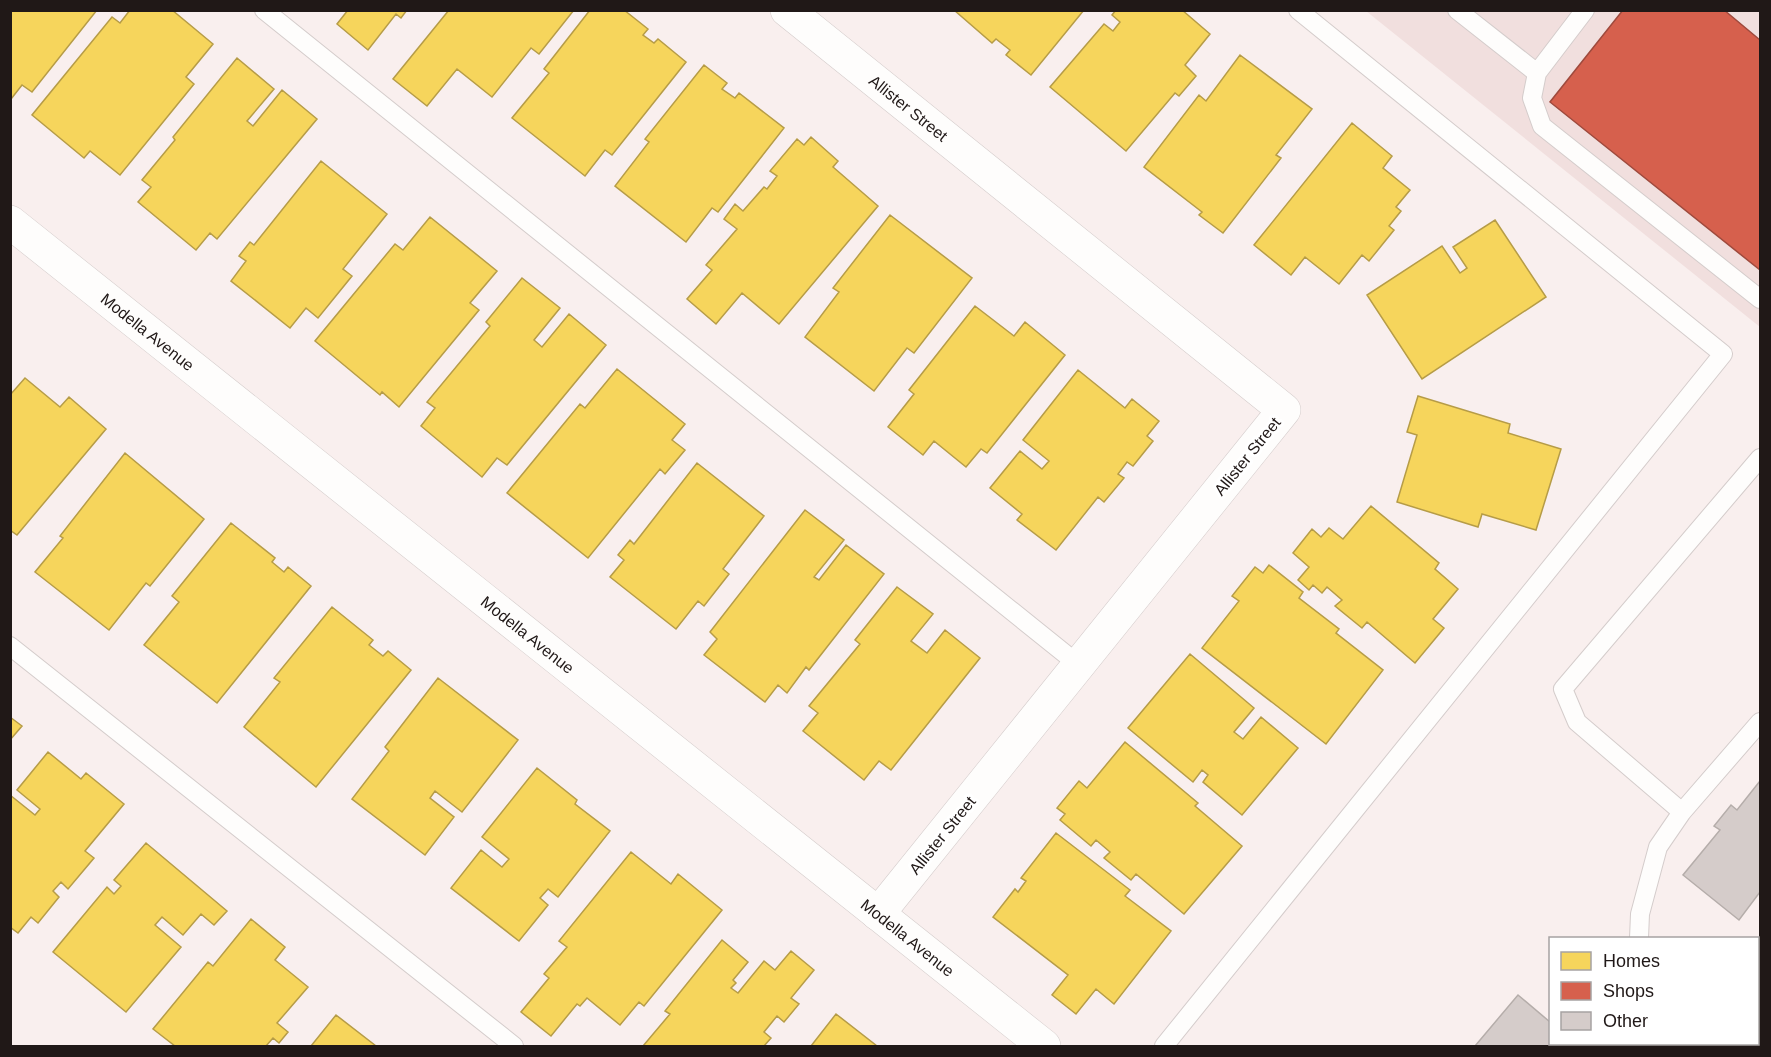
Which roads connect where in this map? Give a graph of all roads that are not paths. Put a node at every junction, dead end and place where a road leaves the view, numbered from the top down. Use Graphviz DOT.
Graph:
graph roads {
  1 [pos="264,10"];
  2 [pos="787,10"];
  3 [pos="1298,10"];
  4 [pos="1456,10"];
  5 [pos="1586,10"];
  6 [pos="1537,73"];
  7 [pos="10,222"];
  8 [pos="1761,298"];
  9 [pos="1761,458"];
  10 [pos="10,646"];
  11 [pos="1079,665"];
  12 [pos="1761,722"];
  13 [pos="1682,812"];
  14 [pos="878,914"];
  15 [pos="1639,937"];
  16 [pos="514,1047"];
  17 [pos="1044,1047"];
  18 [pos="1164,1047"];
  1 -- 11 [label="lane"];
  2 -- 11 [label="street, Allister Street"];
  3 -- 18 [label="lane"];
  4 -- 6 [label="lane"];
  5 -- 6 [label="lane"];
  6 -- 8 [label="lane"];
  7 -- 14 [label="street, Modella Avenue"];
  9 -- 13 [label="lane"];
  10 -- 16 [label="lane"];
  11 -- 14 [label="street, Allister Street"];
  12 -- 13 [label="lane"];
  13 -- 15 [label="lane"];
  14 -- 17 [label="street, Modella Avenue"];
}
